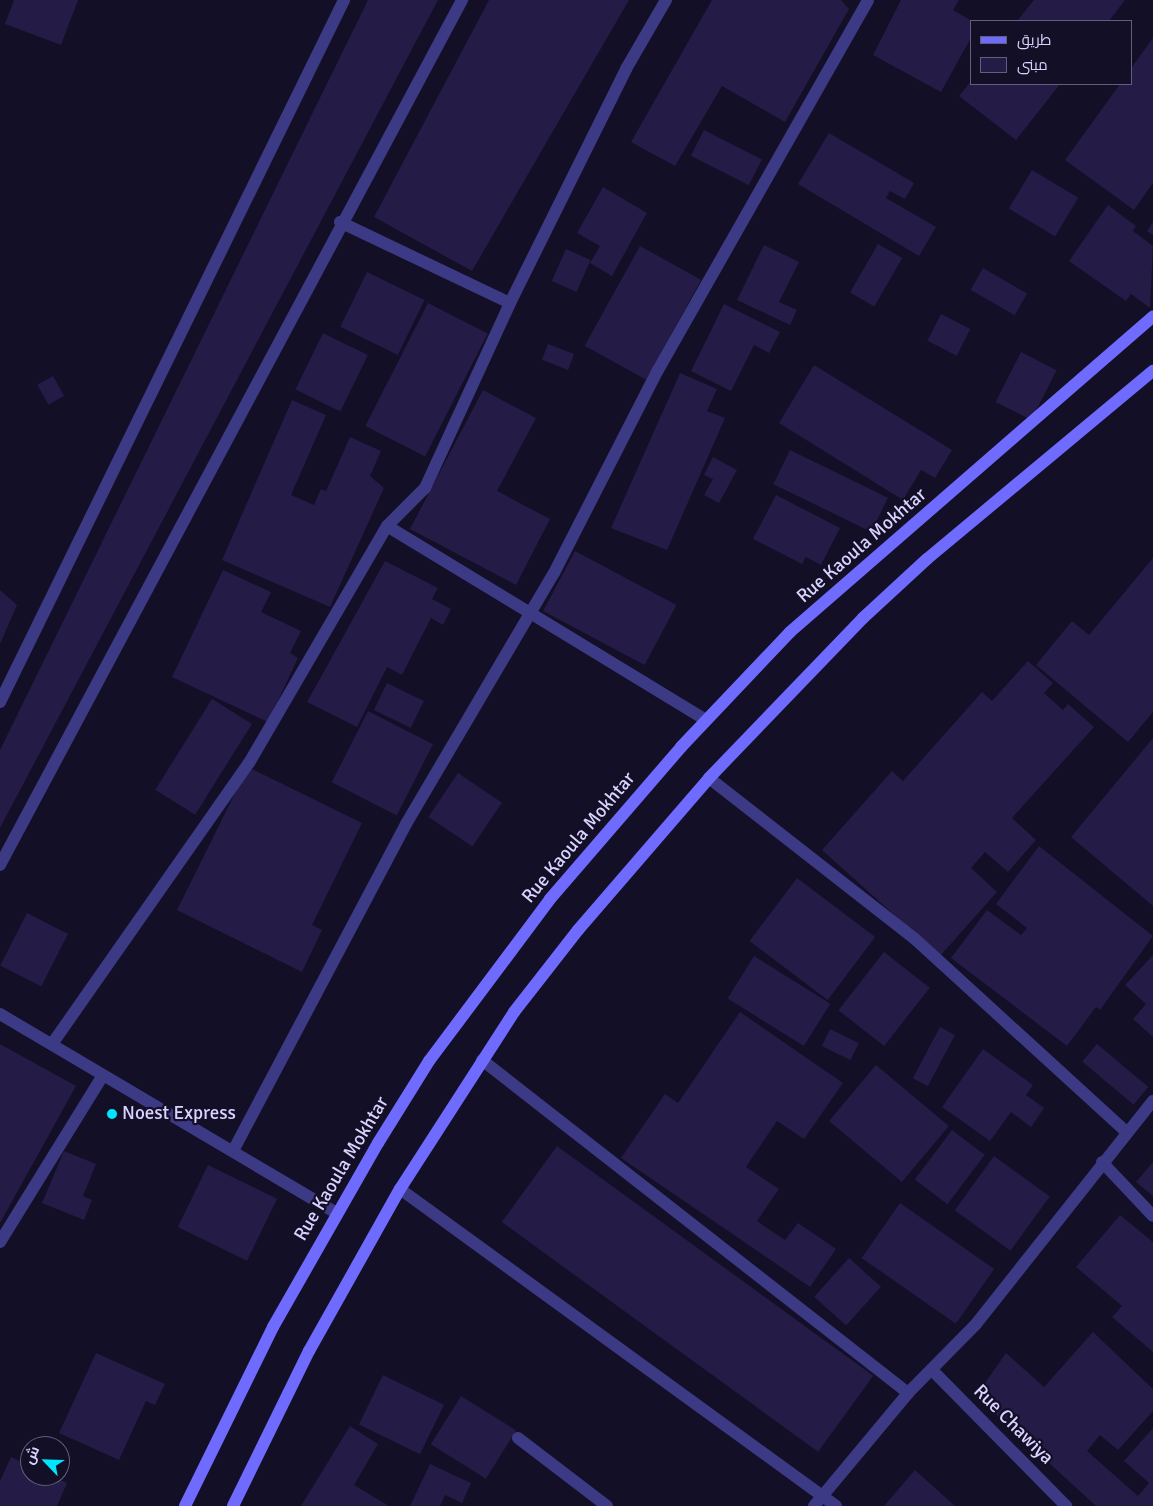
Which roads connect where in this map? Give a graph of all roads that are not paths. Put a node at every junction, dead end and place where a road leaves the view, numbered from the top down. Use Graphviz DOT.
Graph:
graph roads {
  1 [pos="344,0"];
  2 [pos="462,0"];
  3 [pos="666,0"];
  4 [pos="868,0"];
  5 [pos="340,222"];
  6 [pos="510,303"];
  7 [pos="1153,316"];
  8 [pos="1153,372"];
  9 [pos="387,526"];
  10 [pos="532,611"];
  11 [pos="0,702"];
  12 [pos="706,720"];
  13 [pos="709,778"];
  14 [pos="0,865"];
  15 [pos="0,1014"];
  16 [pos="52,1044"];
  17 [pos="482,1060"];
  18 [pos="104,1075"];
  19 [pos="1153,1101"];
  20 [pos="1125,1131"];
  21 [pos="234,1149"];
  22 [pos="1102,1162"];
  23 [pos="400,1189"];
  24 [pos="336,1213"];
  25 [pos="1153,1216"];
  26 [pos="0,1242"];
  27 [pos="933,1371"];
  28 [pos="908,1393"];
  29 [pos="518,1438"];
  30 [pos="824,1494"];
  31 [pos="185,1506"];
  32 [pos="232,1506"];
  33 [pos="607,1506"];
  34 [pos="814,1506"];
  35 [pos="836,1506"];
  36 [pos="1066,1506"];
  1 -- 11 [label="street"];
  2 -- 5 [label="street"];
  3 -- 6 [label="street"];
  4 -- 10 [label="street"];
  5 -- 6 [label="street"];
  5 -- 14 [label="street"];
  6 -- 9 [label="street"];
  7 -- 12 [label="main road, Rue Kaoula Mokhtar"];
  8 -- 13 [label="main road"];
  9 -- 10 [label="street"];
  9 -- 16 [label="street"];
  10 -- 12 [label="street"];
  10 -- 21 [label="street"];
  12 -- 24 [label="main road, Rue Kaoula Mokhtar"];
  13 -- 17 [label="main road"];
  13 -- 20 [label="street"];
  15 -- 16 [label="street"];
  16 -- 18 [label="street"];
  17 -- 23 [label="main road"];
  17 -- 28 [label="street"];
  18 -- 21 [label="street"];
  18 -- 26 [label="street"];
  19 -- 20 [label="street"];
  20 -- 22 [label="street"];
  21 -- 24 [label="street"];
  22 -- 25 [label="street"];
  22 -- 27 [label="street"];
  23 -- 30 [label="street"];
  23 -- 32 [label="main road"];
  24 -- 31 [label="main road, Rue Kaoula Mokhtar"];
  27 -- 28 [label="street"];
  27 -- 36 [label="street, Rue Chawiya"];
  28 -- 30 [label="street"];
  29 -- 33 [label="street"];
  30 -- 34 [label="street"];
  30 -- 35 [label="street"];
}
